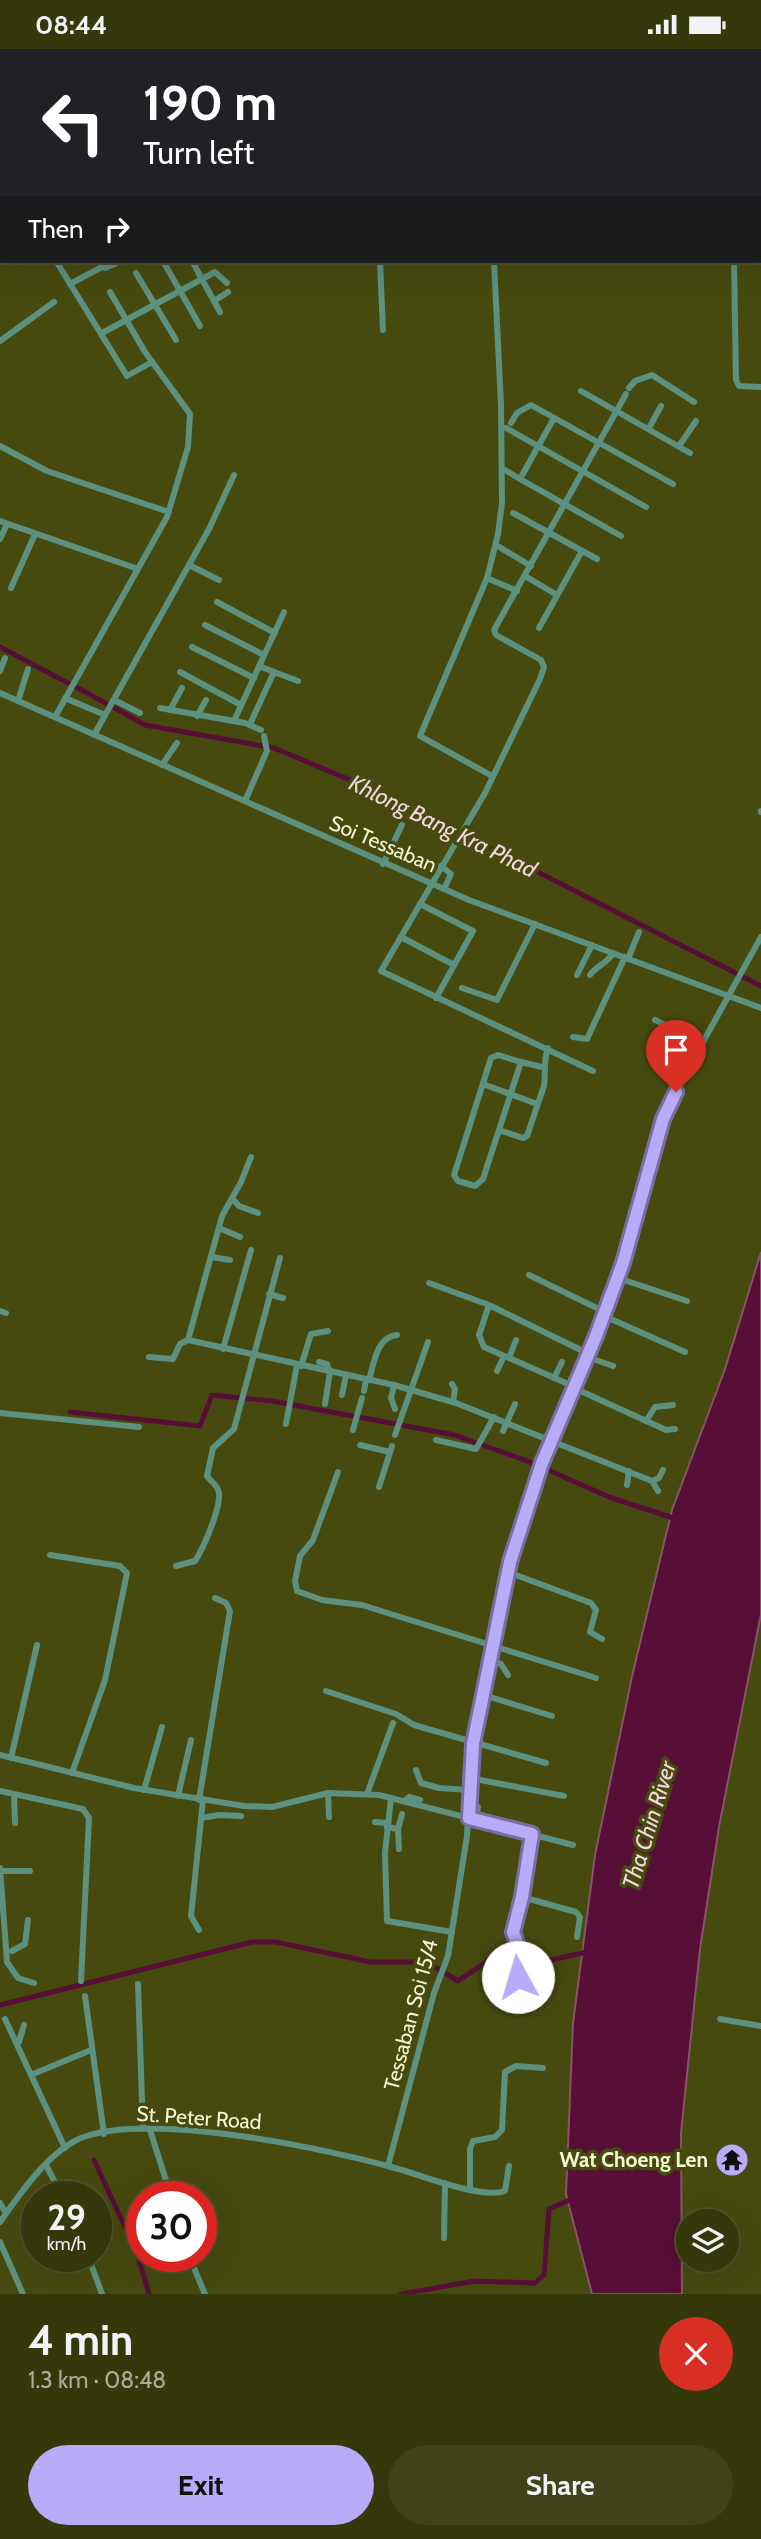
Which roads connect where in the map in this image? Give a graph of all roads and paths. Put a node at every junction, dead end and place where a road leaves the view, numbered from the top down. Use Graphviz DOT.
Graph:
graph roads {
  1 [pos="57,263"];
  2 [pos="164,263"];
  3 [pos="193,263"];
  4 [pos="380,263"];
  5 [pos="495,263"];
  6 [pos="734,263"];
  7 [pos="100,264"];
  8 [pos="136,273"];
  9 [pos="202,279"];
  10 [pos="227,283"];
  11 [pos="70,284"];
  12 [pos="180,291"];
  13 [pos="110,292"];
  14 [pos="228,292"];
  15 [pos="214,301"];
  16 [pos="54,302"];
  17 [pos="155,305"];
  18 [pos="220,312"];
  19 [pos="126,321"];
  20 [pos="200,326"];
  21 [pos="383,330"];
  22 [pos="104,333"];
  23 [pos="176,340"];
  24 [pos="0,341"];
  25 [pos="152,362"];
  26 [pos="761,387"];
  27 [pos="582,391"];
  28 [pos="694,402"];
  29 [pos="661,406"];
  30 [pos="617,411"];
  31 [pos="554,418"];
  32 [pos="696,421"];
  33 [pos="649,428"];
  34 [pos="600,441"];
  35 [pos="0,446"];
  36 [pos="538,446"];
  37 [pos="679,446"];
  38 [pos="690,453"];
  39 [pos="505,470"];
  40 [pos="583,472"];
  41 [pos="234,475"];
  42 [pos="520,479"];
  43 [pos="673,484"];
  44 [pos="566,503"];
  45 [pos="646,507"];
  46 [pos="169,512"];
  47 [pos="513,513"];
  48 [pos="4,523"];
  49 [pos="550,532"];
  50 [pos="35,534"];
  51 [pos="621,536"];
  52 [pos="0,539"];
  53 [pos="496,545"];
  54 [pos="582,551"];
  55 [pos="597,559"];
  56 [pos="189,565"];
  57 [pos="531,566"];
  58 [pos="138,569"];
  59 [pos="525,576"];
  60 [pos="486,578"];
  61 [pos="219,580"];
  62 [pos="11,588"];
  63 [pos="517,591"];
  64 [pos="557,594"];
  65 [pos="217,602"];
  66 [pos="284,612"];
  67 [pos="205,625"];
  68 [pos="539,628"];
  69 [pos="275,633"];
  70 [pos="191,647"];
  71 [pos="264,655"];
  72 [pos="5,658"];
  73 [pos="259,666"];
  74 [pos="28,669"];
  75 [pos="0,671"];
  76 [pos="180,672"];
  77 [pos="274,672"];
  78 [pos="254,678"];
  79 [pos="298,681"];
  80 [pos="182,688"];
  81 [pos="0,692"];
  82 [pos="65,698"];
  83 [pos="114,700"];
  84 [pos="206,700"];
  85 [pos="18,701"];
  86 [pos="241,705"];
  87 [pos="160,708"];
  88 [pos="170,710"];
  89 [pos="140,713"];
  90 [pos="105,715"];
  91 [pos="197,716"];
  92 [pos="55,717"];
  93 [pos="234,721"];
  94 [pos="250,724"];
  95 [pos="94,735"];
  96 [pos="177,743"];
  97 [pos="162,765"];
  98 [pos="492,776"];
  99 [pos="245,801"];
  100 [pos="402,825"];
  101 [pos="383,864"];
  102 [pos="441,866"];
  103 [pos="431,884"];
  104 [pos="444,889"];
  105 [pos="419,904"];
  106 [pos="535,924"];
  107 [pos="639,932"];
  108 [pos="401,937"];
  109 [pos="761,937"];
  110 [pos="592,945"];
  111 [pos="612,953"];
  112 [pos="626,958"];
  113 [pos="454,965"];
  114 [pos="576,975"];
  115 [pos="590,975"];
  116 [pos="462,988"];
  117 [pos="730,995"];
  118 [pos="436,997"];
  119 [pos="761,1008"];
  120 [pos="655,1020"];
  121 [pos="573,1037"];
  122 [pos="703,1043"];
  123 [pos="548,1048"];
  124 [pos="521,1062"];
  125 [pos="542,1067"];
  126 [pos="593,1071"];
  127 [pos="483,1084"];
  128 [pos="510,1093"];
  129 [pos="537,1104"];
  130 [pos="499,1131"];
  131 [pos="251,1157"];
  132 [pos="232,1198"];
  133 [pos="258,1213"];
  134 [pos="219,1228"];
  135 [pos="240,1237"];
  136 [pos="251,1250"];
  137 [pos="212,1257"];
  138 [pos="280,1258"];
  139 [pos="230,1260"];
  140 [pos="529,1275"];
  141 [pos="618,1278"];
  142 [pos="429,1283"];
  143 [pos="269,1294"];
  144 [pos="283,1299"];
  145 [pos="687,1301"];
  146 [pos="489,1305"];
  147 [pos="604,1314"];
  148 [pos="328,1331"];
  149 [pos="397,1335"];
  150 [pos="188,1340"];
  151 [pos="516,1340"];
  152 [pos="428,1342"];
  153 [pos="223,1349"];
  154 [pos="685,1352"];
  155 [pos="251,1356"];
  156 [pos="588,1356"];
  157 [pos="149,1357"];
  158 [pos="507,1357"];
  159 [pos="319,1362"];
  160 [pos="562,1362"];
  161 [pos="299,1366"];
  162 [pos="613,1366"];
  163 [pos="497,1371"];
  164 [pos="330,1372"];
  165 [pos="346,1375"];
  166 [pos="554,1378"];
  167 [pos="368,1380"];
  168 [pos="452,1384"];
  169 [pos="394,1385"];
  170 [pos="574,1388"];
  171 [pos="411,1389"];
  172 [pos="342,1395"];
  173 [pos="453,1402"];
  174 [pos="325,1404"];
  175 [pos="515,1404"];
  176 [pos="673,1405"];
  177 [pos="395,1409"];
  178 [pos="0,1413"];
  179 [pos="494,1417"];
  180 [pos="646,1421"];
  181 [pos="508,1422"];
  182 [pos="355,1424"];
  183 [pos="286,1425"];
  184 [pos="139,1427"];
  185 [pos="397,1429"];
  186 [pos="675,1429"];
  187 [pos="503,1431"];
  188 [pos="436,1440"];
  189 [pos="553,1440"];
  190 [pos="360,1445"];
  191 [pos="663,1470"];
  192 [pos="629,1471"];
  193 [pos="338,1472"];
  194 [pos="652,1481"];
  195 [pos="627,1485"];
  196 [pos="379,1487"];
  197 [pos="658,1492"];
  198 [pos="50,1555"];
  199 [pos="176,1566"];
  200 [pos="508,1572"];
  201 [pos="215,1598"];
  202 [pos="602,1639"];
  203 [pos="37,1645"];
  204 [pos="492,1647"];
  205 [pos="489,1659"];
  206 [pos="508,1675"];
  207 [pos="596,1678"];
  208 [pos="326,1691"];
  209 [pos="483,1695"];
  210 [pos="552,1716"];
  211 [pos="393,1723"];
  212 [pos="162,1727"];
  213 [pos="191,1740"];
  214 [pos="473,1744"];
  215 [pos="0,1755"];
  216 [pos="11,1758"];
  217 [pos="546,1763"];
  218 [pos="416,1770"];
  219 [pos="72,1773"];
  220 [pos="470,1779"];
  221 [pos="144,1790"];
  222 [pos="469,1790"];
  223 [pos="0,1791"];
  224 [pos="328,1793"];
  225 [pos="368,1794"];
  226 [pos="14,1795"];
  227 [pos="178,1796"];
  228 [pos="564,1796"];
  229 [pos="391,1798"];
  230 [pos="201,1800"];
  231 [pos="420,1800"];
  232 [pos="404,1801"];
  233 [pos="478,1807"];
  234 [pos="401,1814"];
  235 [pos="242,1816"];
  236 [pos="329,1817"];
  237 [pos="201,1818"];
  238 [pos="472,1818"];
  239 [pos="375,1822"];
  240 [pos="15,1823"];
  241 [pos="387,1825"];
  242 [pos="398,1829"];
  243 [pos="532,1834"];
  244 [pos="573,1845"];
  245 [pos="399,1849"];
  246 [pos="0,1870"];
  247 [pos="30,1871"];
  248 [pos="522,1897"];
  249 [pos="27,1920"];
  250 [pos="199,1930"];
  251 [pos="452,1932"];
  252 [pos="577,1937"];
  253 [pos="9,1950"];
  254 [pos="81,1981"];
  255 [pos="34,1983"];
  256 [pos="511,1983"];
  257 [pos="138,1985"];
  258 [pos="85,1996"];
  259 [pos="5,2019"];
  260 [pos="720,2019"];
  261 [pos="24,2025"];
  262 [pos="761,2026"];
  263 [pos="19,2044"];
  264 [pos="91,2050"];
  265 [pos="544,2069"];
  266 [pos="33,2074"];
  267 [pos="146,2130"];
  268 [pos="104,2134"];
  269 [pos="65,2148"];
  270 [pos="46,2165"];
  271 [pos="387,2166"];
  272 [pos="509,2166"];
  273 [pos="54,2181"];
  274 [pos="165,2181"];
  275 [pos="445,2183"];
  276 [pos="470,2189"];
  277 [pos="0,2203"];
  278 [pos="6,2213"];
  279 [pos="0,2222"];
  280 [pos="444,2238"];
  281 [pos="0,2242"];
  282 [pos="94,2272"];
  283 [pos="196,2272"];
  284 [pos="23,2294"];
  285 [pos="102,2294"];
  286 [pos="205,2294"];
  1 -- 11 [label="street"];
  2 -- 12 [label="street"];
  3 -- 9 [label="street"];
  4 -- 21 [label="street"];
  5 -- 53 [label="street"];
  6 -- 26 [label="street"];
  7 -- 11 [label="street"];
  8 -- 17 [label="street"];
  9 -- 10 [label="street"];
  9 -- 12 [label="street"];
  9 -- 15 [label="street"];
  11 -- 25 [label="street"];
  12 -- 17 [label="street"];
  12 -- 20 [label="street"];
  13 -- 19 [label="street"];
  14 -- 15 [label="street"];
  15 -- 18 [label="street"];
  16 -- 24 [label="street"];
  17 -- 19 [label="street"];
  17 -- 23 [label="street"];
  19 -- 22 [label="street"];
  19 -- 25 [label="street"];
  25 -- 46 [label="street"];
  27 -- 30 [label="street"];
  28 -- 30 [label="street"];
  29 -- 33 [label="street"];
  30 -- 33 [label="street"];
  30 -- 34 [label="street"];
  31 -- 34 [label="street"];
  31 -- 36 [label="street"];
  31 -- 36 [label="street"];
  32 -- 37 [label="street"];
  33 -- 37 [label="street"];
  34 -- 40 [label="street"];
  34 -- 43 [label="street"];
  35 -- 46 [label="street"];
  36 -- 40 [label="street"];
  36 -- 42 [label="street"];
  37 -- 38 [label="street"];
  39 -- 42 [label="street"];
  40 -- 44 [label="street"];
  40 -- 45 [label="street"];
  41 -- 56 [label="street"];
  42 -- 44 [label="street"];
  44 -- 49 [label="street"];
  44 -- 51 [label="street"];
  46 -- 58 [label="street"];
  47 -- 49 [label="street"];
  48 -- 50 [label="street"];
  48 -- 52 [label="street"];
  49 -- 54 [label="street"];
  49 -- 57 [label="street"];
  50 -- 58 [label="street"];
  50 -- 62 [label="street"];
  53 -- 57 [label="street"];
  53 -- 60 [label="street"];
  54 -- 55 [label="street"];
  54 -- 64 [label="street"];
  56 -- 61 [label="street"];
  56 -- 83 [label="street"];
  57 -- 59 [label="street"];
  58 -- 82 [label="street"];
  59 -- 63 [label="street"];
  59 -- 64 [label="street"];
  60 -- 63 [label="street"];
  60 -- 98 [label="street"];
  63 -- 98 [label="street"];
  64 -- 68 [label="street"];
  65 -- 69 [label="street"];
  66 -- 69 [label="street"];
  67 -- 71 [label="street"];
  69 -- 71 [label="street"];
  70 -- 78 [label="street"];
  71 -- 73 [label="street"];
  72 -- 75 [label="street"];
  73 -- 77 [label="street"];
  73 -- 78 [label="street"];
  74 -- 85 [label="street"];
  76 -- 86 [label="street"];
  77 -- 79 [label="street"];
  77 -- 94 [label="street"];
  78 -- 86 [label="street"];
  80 -- 88 [label="street"];
  81 -- 85 [label="street, Soi Tessaban"];
  82 -- 90 [label="street"];
  82 -- 92 [label="street"];
  83 -- 89 [label="street"];
  83 -- 90 [label="street"];
  84 -- 91 [label="street"];
  85 -- 92 [label="street, Soi Tessaban"];
  86 -- 93 [label="street"];
  87 -- 88 [label="street"];
  88 -- 91 [label="street"];
  90 -- 95 [label="street"];
  91 -- 93 [label="street"];
  92 -- 95 [label="street, Soi Tessaban"];
  93 -- 94 [label="street"];
  94 -- 99 [label="street"];
  95 -- 97 [label="street, Soi Tessaban"];
  96 -- 97 [label="street"];
  97 -- 99 [label="street, Soi Tessaban"];
  98 -- 102 [label="street"];
  99 -- 101 [label="street, Soi Tessaban"];
  100 -- 101 [label="street"];
  101 -- 103 [label="street, Soi Tessaban"];
  102 -- 103 [label="street"];
  102 -- 104 [label="street"];
  103 -- 104 [label="street, Soi Tessaban"];
  103 -- 105 [label="street"];
  104 -- 106 [label="street, Soi Tessaban"];
  105 -- 108 [label="street"];
  105 -- 113 [label="street"];
  106 -- 110 [label="street, Soi Tessaban"];
  106 -- 116 [label="street"];
  107 -- 112 [label="street"];
  108 -- 113 [label="street"];
  108 -- 118 [label="street"];
  109 -- 117 [label="street, Tessaban Soi 15/4"];
  110 -- 111 [label="street, Soi Tessaban"];
  110 -- 114 [label="street"];
  111 -- 112 [label="street, Soi Tessaban"];
  111 -- 115 [label="street"];
  112 -- 117 [label="street, Soi Tessaban"];
  112 -- 121 [label="street"];
  113 -- 118 [label="street"];
  117 -- 119 [label="street, Soi Tessaban"];
  117 -- 122 [label="street, Tessaban Soi 15/4"];
  118 -- 123 [label="street"];
  120 -- 122 [label="street"];
  122 -- 141 [label="street, Tessaban Soi 15/4"];
  123 -- 125 [label="street"];
  123 -- 126 [label="street"];
  124 -- 125 [label="street"];
  124 -- 127 [label="street"];
  124 -- 128 [label="street"];
  125 -- 129 [label="street"];
  127 -- 128 [label="street"];
  127 -- 130 [label="street"];
  128 -- 129 [label="street"];
  128 -- 130 [label="street"];
  129 -- 130 [label="street"];
  131 -- 132 [label="street"];
  132 -- 133 [label="street"];
  132 -- 134 [label="street"];
  134 -- 135 [label="street"];
  134 -- 137 [label="street"];
  136 -- 153 [label="street"];
  137 -- 139 [label="street"];
  137 -- 150 [label="street"];
  138 -- 143 [label="street"];
  140 -- 147 [label="street"];
  141 -- 145 [label="street"];
  141 -- 147 [label="street, Tessaban Soi 15/4"];
  142 -- 146 [label="street"];
  143 -- 144 [label="street"];
  143 -- 155 [label="street"];
  146 -- 156 [label="street"];
  146 -- 158 [label="street"];
  147 -- 154 [label="street"];
  147 -- 156 [label="street, Tessaban Soi 15/4"];
  148 -- 161 [label="street"];
  149 -- 167 [label="street"];
  150 -- 153 [label="street"];
  150 -- 157 [label="street"];
  151 -- 158 [label="street"];
  152 -- 171 [label="street"];
  153 -- 155 [label="street"];
  155 -- 161 [label="street"];
  155 -- 199 [label="street"];
  156 -- 162 [label="street"];
  156 -- 170 [label="street, Tessaban Soi 15/4"];
  158 -- 163 [label="street"];
  158 -- 166 [label="street"];
  159 -- 164 [label="street"];
  160 -- 166 [label="street"];
  161 -- 164 [label="street"];
  161 -- 183 [label="street"];
  164 -- 165 [label="street"];
  164 -- 174 [label="street"];
  165 -- 167 [label="street"];
  165 -- 172 [label="street"];
  166 -- 170 [label="street"];
  167 -- 169 [label="street"];
  167 -- 182 [label="street"];
  168 -- 173 [label="street"];
  169 -- 171 [label="street"];
  169 -- 177 [label="street"];
  170 -- 180 [label="street"];
  170 -- 189 [label="street, Tessaban Soi 15/4"];
  171 -- 173 [label="street"];
  171 -- 185 [label="street"];
  173 -- 179 [label="street"];
  175 -- 181 [label="street"];
  176 -- 180 [label="street"];
  178 -- 184 [label="street"];
  179 -- 181 [label="street"];
  179 -- 188 [label="street"];
  180 -- 186 [label="street"];
  181 -- 187 [label="street"];
  181 -- 189 [label="street"];
  189 -- 192 [label="street"];
  189 -- 200 [label="street, Tessaban Soi 15/4"];
  190 -- 196 [label="street"];
  191 -- 194 [label="street"];
  192 -- 194 [label="street"];
  192 -- 195 [label="street"];
  193 -- 204 [label="street"];
  194 -- 197 [label="street"];
  198 -- 219 [label="street"];
  200 -- 202 [label="street"];
  200 -- 204 [label="street, Tessaban Soi 15/4"];
  201 -- 230 [label="street"];
  203 -- 216 [label="street"];
  204 -- 205 [label="street, Tessaban Soi 15/4"];
  204 -- 207 [label="street"];
  205 -- 206 [label="street"];
  205 -- 209 [label="street, Tessaban Soi 15/4"];
  208 -- 214 [label="street"];
  209 -- 210 [label="street"];
  209 -- 214 [label="street, Tessaban Soi 15/4"];
  211 -- 225 [label="street"];
  212 -- 221 [label="street"];
  213 -- 227 [label="street"];
  214 -- 217 [label="street"];
  214 -- 220 [label="street, Tessaban Soi 15/4"];
  215 -- 216 [label="street"];
  216 -- 219 [label="street"];
  218 -- 222 [label="street"];
  219 -- 221 [label="street"];
  220 -- 222 [label="street, Tessaban Soi 15/4"];
  220 -- 228 [label="street"];
  221 -- 227 [label="street"];
  222 -- 238 [label="street, Tessaban Soi 15/4"];
  223 -- 226 [label="street"];
  224 -- 225 [label="street"];
  224 -- 230 [label="street"];
  224 -- 236 [label="street"];
  225 -- 229 [label="street"];
  226 -- 240 [label="street"];
  226 -- 254 [label="street"];
  227 -- 230 [label="street"];
  229 -- 232 [label="street"];
  229 -- 241 [label="street"];
  230 -- 237 [label="street"];
  231 -- 232 [label="street"];
  232 -- 238 [label="street"];
  233 -- 238 [label="street"];
  234 -- 242 [label="street"];
  235 -- 237 [label="street"];
  237 -- 250 [label="street"];
  238 -- 243 [label="street"];
  238 -- 251 [label="street, Tessaban Soi 15/4"];
  239 -- 241 [label="street"];
  241 -- 242 [label="street"];
  241 -- 251 [label="street"];
  242 -- 245 [label="street"];
  243 -- 244 [label="street"];
  243 -- 248 [label="street"];
  246 -- 247 [label="street"];
  246 -- 253 [label="street"];
  248 -- 252 [label="street"];
  248 -- 256 [label="street"];
  249 -- 253 [label="street"];
  251 -- 271 [label="street, Tessaban Soi 15/4"];
  253 -- 255 [label="street"];
  257 -- 267 [label="street"];
  258 -- 264 [label="street"];
  259 -- 263 [label="street"];
  260 -- 262 [label="street"];
  261 -- 263 [label="street"];
  263 -- 266 [label="street"];
  264 -- 266 [label="street"];
  264 -- 268 [label="street"];
  265 -- 276 [label="street"];
  266 -- 269 [label="street"];
  267 -- 268 [label="street, St. Peter Road"];
  267 -- 271 [label="street, St. Peter Road"];
  267 -- 274 [label="street"];
  268 -- 269 [label="street, St. Peter Road"];
  269 -- 270 [label="street, St. Peter Road"];
  270 -- 273 [label="street"];
  270 -- 278 [label="street, St. Peter Road"];
  271 -- 275 [label="street, St. Peter Road"];
  272 -- 276 [label="street, St. Peter Road"];
  275 -- 276 [label="street, St. Peter Road"];
  275 -- 280 [label="street"];
  277 -- 278 [label="street"];
  278 -- 279 [label="street, St. Peter Road"];
  281 -- 284 [label="street"];
  282 -- 285 [label="street"];
  283 -- 286 [label="street"];
}
